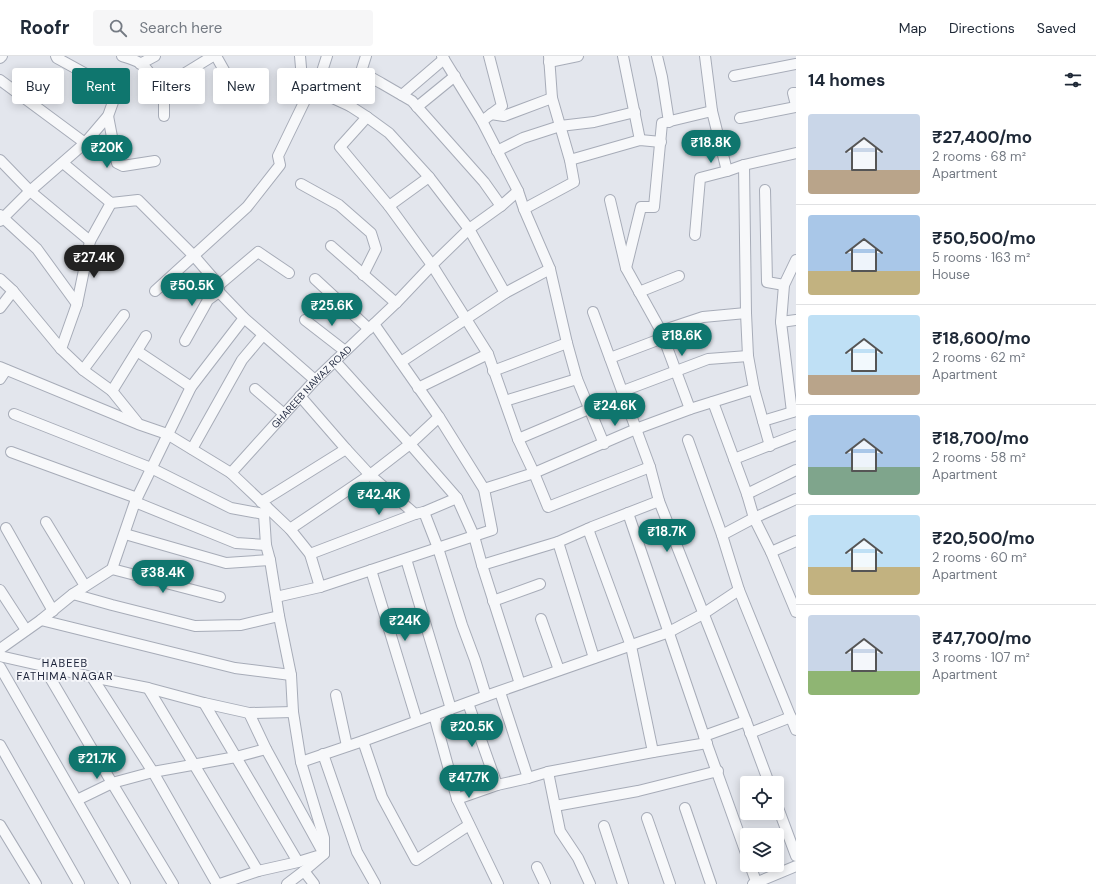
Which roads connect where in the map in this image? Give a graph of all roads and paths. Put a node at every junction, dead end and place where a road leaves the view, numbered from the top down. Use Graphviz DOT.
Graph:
graph roads {
  1 [pos="56,56"];
  2 [pos="122,56"];
  3 [pos="155,56"];
  4 [pos="215,56"];
  5 [pos="300,56"];
  6 [pos="327,56"];
  7 [pos="366,56"];
  8 [pos="489,56"];
  9 [pos="578,56"];
  10 [pos="623,56"];
  11 [pos="656,56"];
  12 [pos="705,56"];
  13 [pos="443,58"];
  14 [pos="549,59"];
  15 [pos="140,64"];
  16 [pos="796,64"];
  17 [pos="144,68"];
  18 [pos="195,68"];
  19 [pos="222,68"];
  20 [pos="301,68"];
  21 [pos="322,68"];
  22 [pos="362,68"];
  23 [pos="455,76"];
  24 [pos="734,76"];
  25 [pos="0,80"];
  26 [pos="375,80"];
  27 [pos="796,93"];
  28 [pos="402,95"];
  29 [pos="552,98"];
  30 [pos="164,104"];
  31 [pos="305,104"];
  32 [pos="346,104"];
  33 [pos="350,106"];
  34 [pos="796,106"];
  35 [pos="417,107"];
  36 [pos="712,111"];
  37 [pos="635,112"];
  38 [pos="491,114"];
  39 [pos="108,116"];
  40 [pos="164,116"];
  41 [pos="368,117"];
  42 [pos="740,118"];
  43 [pos="482,121"];
  44 [pos="669,122"];
  45 [pos="560,126"];
  46 [pos="640,140"];
  47 [pos="661,142"];
  48 [pos="85,143"];
  49 [pos="497,151"];
  50 [pos="796,153"];
  51 [pos="0,160"];
  52 [pos="570,160"];
  53 [pos="155,161"];
  54 [pos="63,163"];
  55 [pos="744,165"];
  56 [pos="727,171"];
  57 [pos="429,177"];
  58 [pos="301,184"];
  59 [pos="765,190"];
  60 [pos="30,191"];
  61 [pos="518,191"];
  62 [pos="610,200"];
  63 [pos="111,203"];
  64 [pos="389,206"];
  65 [pos="501,206"];
  66 [pos="524,208"];
  67 [pos="1,218"];
  68 [pos="469,229"];
  69 [pos="694,235"];
  70 [pos="90,241"];
  71 [pos="331,246"];
  72 [pos="194,256"];
  73 [pos="796,260"];
  74 [pos="432,265"];
  75 [pos="626,268"];
  76 [pos="550,269"];
  77 [pos="289,273"];
  78 [pos="363,275"];
  79 [pos="793,275"];
  80 [pos="679,276"];
  81 [pos="0,279"];
  82 [pos="315,279"];
  83 [pos="784,285"];
  84 [pos="219,288"];
  85 [pos="155,291"];
  86 [pos="13,292"];
  87 [pos="639,292"];
  88 [pos="505,293"];
  89 [pos="396,303"];
  90 [pos="77,304"];
  91 [pos="0,308"];
  92 [pos="592,312"];
  93 [pos="746,313"];
  94 [pos="124,315"];
  95 [pos="244,318"];
  96 [pos="466,318"];
  97 [pos="305,320"];
  98 [pos="796,320"];
  99 [pos="781,322"];
  100 [pos="371,326"];
  101 [pos="263,335"];
  102 [pos="662,335"];
  103 [pos="146,336"];
  104 [pos="185,341"];
  105 [pos="567,344"];
  106 [pos="61,349"];
  107 [pos="137,351"];
  108 [pos="345,351"];
  109 [pos="488,354"];
  110 [pos="748,356"];
  111 [pos="610,358"];
  112 [pos="335,361"];
  113 [pos="401,362"];
  114 [pos="3,368"];
  115 [pos="83,370"];
  116 [pos="493,371"];
  117 [pos="676,371"];
  118 [pos="0,379"];
  119 [pos="577,379"];
  120 [pos="315,380"];
  121 [pos="191,387"];
  122 [pos="418,388"];
  123 [pos="256,389"];
  124 [pos="754,389"];
  125 [pos="112,391"];
  126 [pos="623,391"];
  127 [pos="300,396"];
  128 [pos="505,401"];
  129 [pos="713,402"];
  130 [pos="589,409"];
  131 [pos="690,409"];
  132 [pos="794,411"];
  133 [pos="14,414"];
  134 [pos="284,414"];
  135 [pos="438,417"];
  136 [pos="763,421"];
  137 [pos="138,424"];
  138 [pos="636,429"];
  139 [pos="167,434"];
  140 [pos="796,435"];
  141 [pos="518,439"];
  142 [pos="688,440"];
  143 [pos="410,444"];
  144 [pos="604,444"];
  145 [pos="770,446"];
  146 [pos="192,449"];
  147 [pos="346,449"];
  148 [pos="10,452"];
  149 [pos="734,459"];
  150 [pos="650,467"];
  151 [pos="151,468"];
  152 [pos="796,470"];
  153 [pos="231,472"];
  154 [pos="534,473"];
  155 [pos="370,474"];
  156 [pos="484,489"];
  157 [pos="747,494"];
  158 [pos="457,498"];
  159 [pos="796,499"];
  160 [pos="136,500"];
  161 [pos="659,501"];
  162 [pos="264,508"];
  163 [pos="420,513"];
  164 [pos="628,513"];
  165 [pos="754,518"];
  166 [pos="46,522"];
  167 [pos="6,528"];
  168 [pos="290,529"];
  169 [pos="588,529"];
  170 [pos="124,534"];
  171 [pos="722,535"];
  172 [pos="474,536"];
  173 [pos="796,541"];
  174 [pos="558,542"];
  175 [pos="266,545"];
  176 [pos="438,548"];
  177 [pos="771,552"];
  178 [pos="310,554"];
  179 [pos="406,559"];
  180 [pos="270,560"];
  181 [pos="482,565"];
  182 [pos="112,569"];
  183 [pos="371,570"];
  184 [pos="540,584"];
  185 [pos="85,586"];
  186 [pos="320,587"];
  187 [pos="0,590"];
  188 [pos="738,590"];
  189 [pos="74,594"];
  190 [pos="220,597"];
  191 [pos="276,597"];
  192 [pos="493,601"];
  193 [pos="53,611"];
  194 [pos="796,612"];
  195 [pos="703,614"];
  196 [pos="279,616"];
  197 [pos="541,619"];
  198 [pos="41,620"];
  199 [pos="26,630"];
  200 [pos="669,632"];
  201 [pos="631,646"];
  202 [pos="0,649"];
  203 [pos="0,656"];
  204 [pos="594,658"];
  205 [pos="42,664"];
  206 [pos="0,667"];
  207 [pos="559,670"];
  208 [pos="291,675"];
  209 [pos="92,676"];
  210 [pos="520,684"];
  211 [pos="148,688"];
  212 [pos="500,692"];
  213 [pos="336,695"];
  214 [pos="486,696"];
  215 [pos="204,702"];
  216 [pos="468,703"];
  217 [pos="451,709"];
  218 [pos="293,712"];
  219 [pos="249,713"];
  220 [pos="434,715"];
  221 [pos="791,717"];
  222 [pos="417,721"];
  223 [pos="746,721"];
  224 [pos="796,730"];
  225 [pos="750,733"];
  226 [pos="706,740"];
  227 [pos="363,741"];
  228 [pos="0,745"];
  229 [pos="347,746"];
  230 [pos="266,749"];
  231 [pos="653,752"];
  232 [pos="323,754"];
  233 [pos="236,757"];
  234 [pos="301,762"];
  235 [pos="194,765"];
  236 [pos="718,771"];
  237 [pos="153,772"];
  238 [pos="548,772"];
  239 [pos="766,776"];
  240 [pos="528,778"];
  241 [pos="112,783"];
  242 [pos="496,785"];
  243 [pos="457,799"];
  244 [pos="76,800"];
  245 [pos="555,806"];
  246 [pos="685,808"];
  247 [pos="647,818"];
  248 [pos="783,820"];
  249 [pos="0,825"];
  250 [pos="469,825"];
  251 [pos="604,826"];
  252 [pos="740,835"];
  253 [pos="324,854"];
  254 [pos="796,856"];
  255 [pos="298,862"];
  256 [pos="796,866"];
  257 [pos="537,867"];
  258 [pos="258,871"];
  259 [pos="304,871"];
  260 [pos="752,872"];
  261 [pos="36,884"];
  262 [pos="79,884"];
  263 [pos="125,884"];
  264 [pos="173,884"];
  265 [pos="219,884"];
  266 [pos="288,884"];
  267 [pos="314,884"];
  268 [pos="375,884"];
  269 [pos="498,884"];
  270 [pos="545,884"];
  271 [pos="590,884"];
  272 [pos="623,884"];
  273 [pos="670,884"];
  274 [pos="712,884"];
  275 [pos="756,884"];
  1 -- 39 [label="street"];
  2 -- 15 [label="street"];
  3 -- 15 [label="street"];
  4 -- 18 [label="street"];
  4 -- 19 [label="street"];
  5 -- 20 [label="street"];
  6 -- 21 [label="street"];
  7 -- 22 [label="street"];
  8 -- 38 [label="street"];
  9 -- 14 [label="street"];
  10 -- 37 [label="street"];
  11 -- 44 [label="street"];
  12 -- 36 [label="street"];
  13 -- 23 [label="street"];
  13 -- 28 [label="street"];
  14 -- 29 [label="street"];
  15 -- 17 [label="street"];
  16 -- 24 [label="street"];
  23 -- 35 [label="street"];
  23 -- 43 [label="street"];
  25 -- 48 [label="street"];
  26 -- 28 [label="street"];
  27 -- 34 [label="street"];
  28 -- 35 [label="street"];
  29 -- 38 [label="street"];
  29 -- 45 [label="street"];
  30 -- 40 [label="street"];
  31 -- 72 [label="street"];
  32 -- 33 [label="street"];
  33 -- 41 [label="street"];
  34 -- 42 [label="street"];
  35 -- 65 [label="street"];
  36 -- 44 [label="street"];
  36 -- 56 [label="street"];
  37 -- 45 [label="street"];
  37 -- 46 [label="street"];
  38 -- 43 [label="street"];
  39 -- 48 [label="street"];
  39 -- 53 [label="street"];
  41 -- 57 [label="street"];
  41 -- 64 [label="street"];
  43 -- 49 [label="street"];
  44 -- 47 [label="street"];
  45 -- 49 [label="street"];
  45 -- 52 [label="street"];
  46 -- 47 [label="street"];
  46 -- 52 [label="street"];
  47 -- 75 [label="street"];
  48 -- 54 [label="street"];
  49 -- 61 [label="street"];
  50 -- 55 [label="street"];
  51 -- 60 [label="street"];
  52 -- 66 [label="street"];
  54 -- 60 [label="street"];
  54 -- 63 [label="street"];
  55 -- 56 [label="street"];
  55 -- 93 [label="street"];
  56 -- 69 [label="street"];
  57 -- 64 [label="street"];
  57 -- 68 [label="street"];
  58 -- 78 [label="street"];
  59 -- 83 [label="street"];
  60 -- 67 [label="street"];
  60 -- 70 [label="street"];
  61 -- 65 [label="street, GHAREEB NAWAZ ROAD"];
  61 -- 66 [label="street"];
  62 -- 75 [label="street"];
  63 -- 70 [label="street"];
  63 -- 72 [label="street"];
  64 -- 74 [label="street"];
  65 -- 68 [label="street, GHAREEB NAWAZ ROAD"];
  66 -- 76 [label="street"];
  67 -- 90 [label="street"];
  68 -- 74 [label="street, GHAREEB NAWAZ ROAD"];
  68 -- 88 [label="street"];
  70 -- 90 [label="street"];
  71 -- 78 [label="street"];
  72 -- 84 [label="street"];
  72 -- 85 [label="street"];
  73 -- 79 [label="street"];
  74 -- 89 [label="street, GHAREEB NAWAZ ROAD"];
  74 -- 96 [label="street"];
  75 -- 87 [label="street"];
  76 -- 88 [label="street"];
  76 -- 105 [label="street"];
  77 -- 84 [label="street"];
  78 -- 89 [label="street"];
  79 -- 83 [label="street"];
  80 -- 87 [label="street"];
  81 -- 86 [label="street"];
  82 -- 100 [label="street"];
  83 -- 99 [label="street"];
  84 -- 95 [label="street"];
  84 -- 104 [label="street"];
  86 -- 91 [label="street"];
  86 -- 106 [label="street"];
  87 -- 102 [label="street"];
  88 -- 96 [label="street"];
  89 -- 100 [label="street, GHAREEB NAWAZ ROAD"];
  90 -- 106 [label="street"];
  92 -- 111 [label="street"];
  93 -- 102 [label="street"];
  93 -- 110 [label="street"];
  94 -- 115 [label="street"];
  95 -- 101 [label="street"];
  95 -- 121 [label="street"];
  96 -- 109 [label="street"];
  96 -- 113 [label="street"];
  97 -- 108 [label="street"];
  98 -- 99 [label="street"];
  99 -- 132 [label="street"];
  100 -- 108 [label="street, GHAREEB NAWAZ ROAD"];
  100 -- 113 [label="street"];
  101 -- 120 [label="street"];
  101 -- 146 [label="street"];
  102 -- 111 [label="street"];
  102 -- 117 [label="street"];
  103 -- 107 [label="street"];
  105 -- 116 [label="street"];
  105 -- 119 [label="street"];
  106 -- 115 [label="street"];
  107 -- 121 [label="street"];
  107 -- 125 [label="street"];
  108 -- 112 [label="street, GHAREEB NAWAZ ROAD"];
  109 -- 116 [label="street"];
  109 -- 122 [label="street"];
  110 -- 117 [label="street"];
  110 -- 124 [label="street"];
  111 -- 126 [label="street"];
  112 -- 120 [label="street, GHAREEB NAWAZ ROAD"];
  112 -- 143 [label="street"];
  113 -- 122 [label="street"];
  114 -- 118 [label="street"];
  114 -- 137 [label="street"];
  115 -- 125 [label="street"];
  116 -- 128 [label="street"];
  117 -- 126 [label="street"];
  117 -- 131 [label="street"];
  119 -- 128 [label="street"];
  119 -- 130 [label="street"];
  120 -- 127 [label="street, GHAREEB NAWAZ ROAD"];
  121 -- 139 [label="street"];
  122 -- 135 [label="street"];
  123 -- 134 [label="street"];
  124 -- 129 [label="street"];
  124 -- 136 [label="street"];
  125 -- 137 [label="street"];
  126 -- 138 [label="street"];
  127 -- 134 [label="street, GHAREEB NAWAZ ROAD"];
  127 -- 147 [label="street"];
  128 -- 141 [label="street"];
  129 -- 131 [label="street"];
  129 -- 149 [label="street"];
  130 -- 141 [label="street"];
  130 -- 144 [label="street"];
  131 -- 138 [label="street"];
  132 -- 136 [label="street"];
  133 -- 151 [label="street"];
  134 -- 153 [label="street, GHAREEB NAWAZ ROAD"];
  135 -- 143 [label="street"];
  135 -- 156 [label="street"];
  136 -- 145 [label="street"];
  137 -- 139 [label="street"];
  138 -- 144 [label="street"];
  138 -- 150 [label="street"];
  139 -- 146 [label="street"];
  139 -- 151 [label="street"];
  140 -- 145 [label="street"];
  141 -- 154 [label="street"];
  142 -- 171 [label="street"];
  143 -- 155 [label="street"];
  143 -- 158 [label="street"];
  144 -- 154 [label="street"];
  145 -- 149 [label="street"];
  146 -- 153 [label="street"];
  147 -- 155 [label="street"];
  147 -- 162 [label="street"];
  148 -- 160 [label="street"];
  149 -- 157 [label="street"];
  150 -- 154 [label="street"];
  150 -- 161 [label="street"];
  151 -- 160 [label="street"];
  151 -- 162 [label="street"];
  152 -- 157 [label="street"];
  153 -- 162 [label="street"];
  154 -- 156 [label="street"];
  155 -- 163 [label="street"];
  155 -- 168 [label="street"];
  156 -- 172 [label="street"];
  157 -- 165 [label="street"];
  158 -- 163 [label="street"];
  158 -- 172 [label="street"];
  159 -- 165 [label="street"];
  160 -- 170 [label="street"];
  160 -- 175 [label="street"];
  161 -- 164 [label="street"];
  161 -- 195 [label="street"];
  162 -- 168 [label="street"];
  162 -- 175 [label="street"];
  163 -- 176 [label="street"];
  163 -- 178 [label="street"];
  164 -- 169 [label="street"];
  164 -- 200 [label="street"];
  165 -- 171 [label="street"];
  165 -- 177 [label="street"];
  166 -- 185 [label="street"];
  167 -- 193 [label="street"];
  168 -- 178 [label="street"];
  169 -- 174 [label="street"];
  169 -- 201 [label="street"];
  170 -- 180 [label="street"];
  170 -- 182 [label="street"];
  171 -- 188 [label="street"];
  172 -- 176 [label="street"];
  172 -- 181 [label="street"];
  173 -- 177 [label="street"];
  174 -- 181 [label="street"];
  174 -- 204 [label="street"];
  175 -- 180 [label="street"];
  176 -- 179 [label="street"];
  176 -- 214 [label="street"];
  177 -- 194 [label="street"];
  178 -- 186 [label="street"];
  179 -- 183 [label="street"];
  179 -- 217 [label="street"];
  180 -- 191 [label="street"];
  181 -- 192 [label="street"];
  182 -- 185 [label="street"];
  182 -- 190 [label="street"];
  183 -- 186 [label="street"];
  183 -- 222 [label="street"];
  184 -- 192 [label="street"];
  185 -- 189 [label="street"];
  186 -- 191 [label="street"];
  187 -- 199 [label="street"];
  188 -- 195 [label="street"];
  188 -- 221 [label="street"];
  189 -- 193 [label="street"];
  189 -- 196 [label="street"];
  191 -- 196 [label="street"];
  192 -- 210 [label="street"];
  193 -- 198 [label="street"];
  195 -- 200 [label="street"];
  195 -- 223 [label="street"];
  196 -- 208 [label="street"];
  197 -- 207 [label="street"];
  198 -- 199 [label="street"];
  198 -- 208 [label="street"];
  199 -- 202 [label="street"];
  200 -- 201 [label="street"];
  200 -- 226 [label="street"];
  201 -- 204 [label="street"];
  201 -- 231 [label="street"];
  203 -- 205 [label="street"];
  204 -- 207 [label="street"];
  205 -- 209 [label="street"];
  205 -- 241 [label="street"];
  206 -- 244 [label="street"];
  207 -- 210 [label="street"];
  208 -- 218 [label="street"];
  209 -- 211 [label="street"];
  209 -- 237 [label="street"];
  210 -- 212 [label="street"];
  211 -- 215 [label="street"];
  211 -- 235 [label="street"];
  212 -- 214 [label="street"];
  212 -- 240 [label="street"];
  213 -- 229 [label="street"];
  214 -- 216 [label="street"];
  215 -- 219 [label="street"];
  215 -- 233 [label="street"];
  216 -- 217 [label="street"];
  216 -- 242 [label="street"];
  217 -- 220 [label="street"];
  218 -- 219 [label="street"];
  218 -- 234 [label="street"];
  219 -- 230 [label="street"];
  220 -- 222 [label="street"];
  220 -- 243 [label="street"];
  221 -- 224 [label="street"];
  221 -- 225 [label="street"];
  222 -- 227 [label="street"];
  223 -- 225 [label="street"];
  223 -- 226 [label="street"];
  225 -- 239 [label="street"];
  226 -- 231 [label="street"];
  226 -- 236 [label="street"];
  227 -- 229 [label="street"];
  227 -- 250 [label="street"];
  228 -- 262 [label="street"];
  229 -- 232 [label="street"];
  230 -- 233 [label="street"];
  230 -- 253 [label="street"];
  231 -- 238 [label="street"];
  232 -- 234 [label="street"];
  232 -- 268 [label="street"];
  233 -- 235 [label="street"];
  233 -- 255 [label="street"];
  234 -- 253 [label="street"];
  235 -- 237 [label="street"];
  235 -- 258 [label="street"];
  236 -- 245 [label="street"];
  236 -- 252 [label="street"];
  237 -- 241 [label="street"];
  237 -- 265 [label="street"];
  238 -- 240 [label="street"];
  238 -- 245 [label="street"];
  240 -- 242 [label="street"];
  241 -- 244 [label="street"];
  241 -- 264 [label="street"];
  242 -- 243 [label="street"];
  243 -- 250 [label="street"];
  244 -- 263 [label="street"];
  245 -- 271 [label="street"];
  246 -- 274 [label="street"];
  247 -- 273 [label="street"];
  248 -- 254 [label="street"];
  249 -- 261 [label="street"];
  250 -- 269 [label="street"];
  251 -- 272 [label="street"];
  253 -- 255 [label="street"];
  253 -- 259 [label="street"];
  255 -- 258 [label="street"];
  256 -- 275 [label="street"];
  257 -- 270 [label="street"];
  258 -- 265 [label="street"];
  259 -- 266 [label="street"];
  259 -- 267 [label="street"];
  260 -- 275 [label="street"];
}
